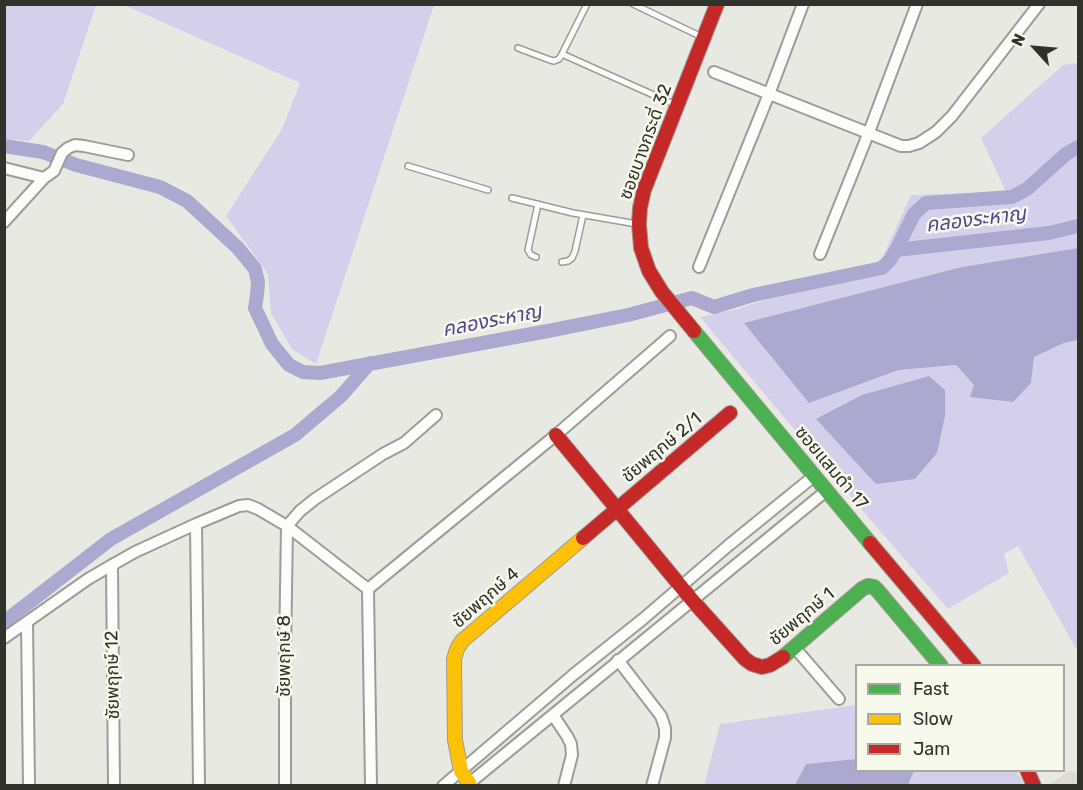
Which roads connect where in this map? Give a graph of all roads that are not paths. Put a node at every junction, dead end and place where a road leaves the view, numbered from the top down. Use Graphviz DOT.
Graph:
graph roads {
  1 [pos="587,4"];
  2 [pos="633,4"];
  3 [pos="717,4"];
  4 [pos="803,4"];
  5 [pos="917,4"];
  6 [pos="1039,4"];
  7 [pos="704,38"];
  8 [pos="518,48"];
  9 [pos="562,54"];
  10 [pos="714,72"];
  11 [pos="769,94"];
  12 [pos="677,105"];
  13 [pos="869,132"];
  14 [pos="129,155"];
  15 [pos="408,166"];
  16 [pos="4,168"];
  17 [pos="44,178"];
  18 [pos="488,190"];
  19 [pos="512,198"];
  20 [pos="538,204"];
  21 [pos="583,215"];
  22 [pos="4,222"];
  23 [pos="639,224"];
  24 [pos="820,254"];
  25 [pos="536,257"];
  26 [pos="562,262"];
  27 [pos="699,267"];
  28 [pos="662,291"];
  29 [pos="670,336"];
  30 [pos="730,413"];
  31 [pos="436,415"];
  32 [pos="556,435"];
  33 [pos="814,477"];
  34 [pos="826,491"];
  35 [pos="617,509"];
  36 [pos="196,524"];
  37 [pos="287,526"];
  38 [pos="729,545"];
  39 [pos="741,559"];
  40 [pos="111,565"];
  41 [pos="681,586"];
  42 [pos="368,589"];
  43 [pos="692,600"];
  44 [pos="643,619"];
  45 [pos="27,622"];
  46 [pos="653,631"];
  47 [pos="4,638"];
  48 [pos="795,648"];
  49 [pos="618,660"];
  50 [pos="938,664"];
  51 [pos="972,664"];
  52 [pos="573,675"];
  53 [pos="583,689"];
  54 [pos="839,699"];
  55 [pos="553,715"];
  56 [pos="460,771"];
  57 [pos="1027,772"];
  58 [pos="472,783"];
  59 [pos="28,786"];
  60 [pos="114,786"];
  61 [pos="199,786"];
  62 [pos="285,786"];
  63 [pos="371,786"];
  64 [pos="443,786"];
  65 [pos="564,786"];
  66 [pos="652,786"];
  67 [pos="1034,786"];
  1 -- 9 [label="lane"];
  2 -- 7 [label="lane"];
  3 -- 7 [label="street, ซอยบางกระดี่ 32"];
  4 -- 11 [label="street"];
  5 -- 13 [label="street"];
  6 -- 13 [label="street"];
  7 -- 12 [label="street, ซอยบางกระดี่ 32"];
  8 -- 9 [label="lane"];
  9 -- 12 [label="lane"];
  10 -- 11 [label="street"];
  11 -- 13 [label="street"];
  11 -- 27 [label="street"];
  12 -- 23 [label="street, ซอยบางกระดี่ 32"];
  13 -- 24 [label="street"];
  14 -- 17 [label="street"];
  15 -- 18 [label="lane"];
  16 -- 17 [label="street"];
  17 -- 22 [label="street"];
  19 -- 20 [label="lane"];
  20 -- 21 [label="lane"];
  20 -- 25 [label="lane"];
  21 -- 23 [label="lane"];
  21 -- 26 [label="lane"];
  23 -- 28 [label="street, ซอยบางกระดี่ 32"];
  28 -- 33 [label="street, ซอยแสมดำ 17"];
  29 -- 32 [label="street"];
  30 -- 35 [label="street, ชัยพฤกษ์ 2/1"];
  31 -- 37 [label="street"];
  32 -- 35 [label="street, ชัยพฤกษ์ 1"];
  32 -- 42 [label="street"];
  33 -- 34 [label="street, ซอยแสมดำ 17"];
  33 -- 38 [label="street"];
  34 -- 39 [label="street"];
  34 -- 51 [label="street, ซอยแสมดำ 17"];
  35 -- 41 [label="street, ชัยพฤกษ์ 1"];
  35 -- 56 [label="street, ชัยพฤกษ์ 4"];
  36 -- 37 [label="street"];
  36 -- 40 [label="street"];
  36 -- 61 [label="street"];
  37 -- 42 [label="street"];
  37 -- 62 [label="street, ชัยพฤกษ์ 8"];
  38 -- 39 [label="street"];
  38 -- 41 [label="street"];
  39 -- 43 [label="street"];
  40 -- 45 [label="street"];
  40 -- 60 [label="street, ชัยพฤกษ์ 12"];
  41 -- 43 [label="street, ชัยพฤกษ์ 1"];
  41 -- 44 [label="street"];
  42 -- 63 [label="street"];
  43 -- 46 [label="street"];
  43 -- 48 [label="street, ชัยพฤกษ์ 1"];
  44 -- 46 [label="street"];
  44 -- 52 [label="street"];
  45 -- 47 [label="street"];
  45 -- 59 [label="street"];
  46 -- 49 [label="street"];
  48 -- 50 [label="street, ชัยพฤกษ์ 1"];
  48 -- 54 [label="street"];
  49 -- 53 [label="street"];
  49 -- 66 [label="street"];
  52 -- 53 [label="street"];
  52 -- 56 [label="street"];
  53 -- 55 [label="street"];
  55 -- 58 [label="street"];
  55 -- 65 [label="street"];
  56 -- 58 [label="street, ชัยพฤกษ์ 4"];
  56 -- 64 [label="street"];
  57 -- 67 [label="street"];
}
